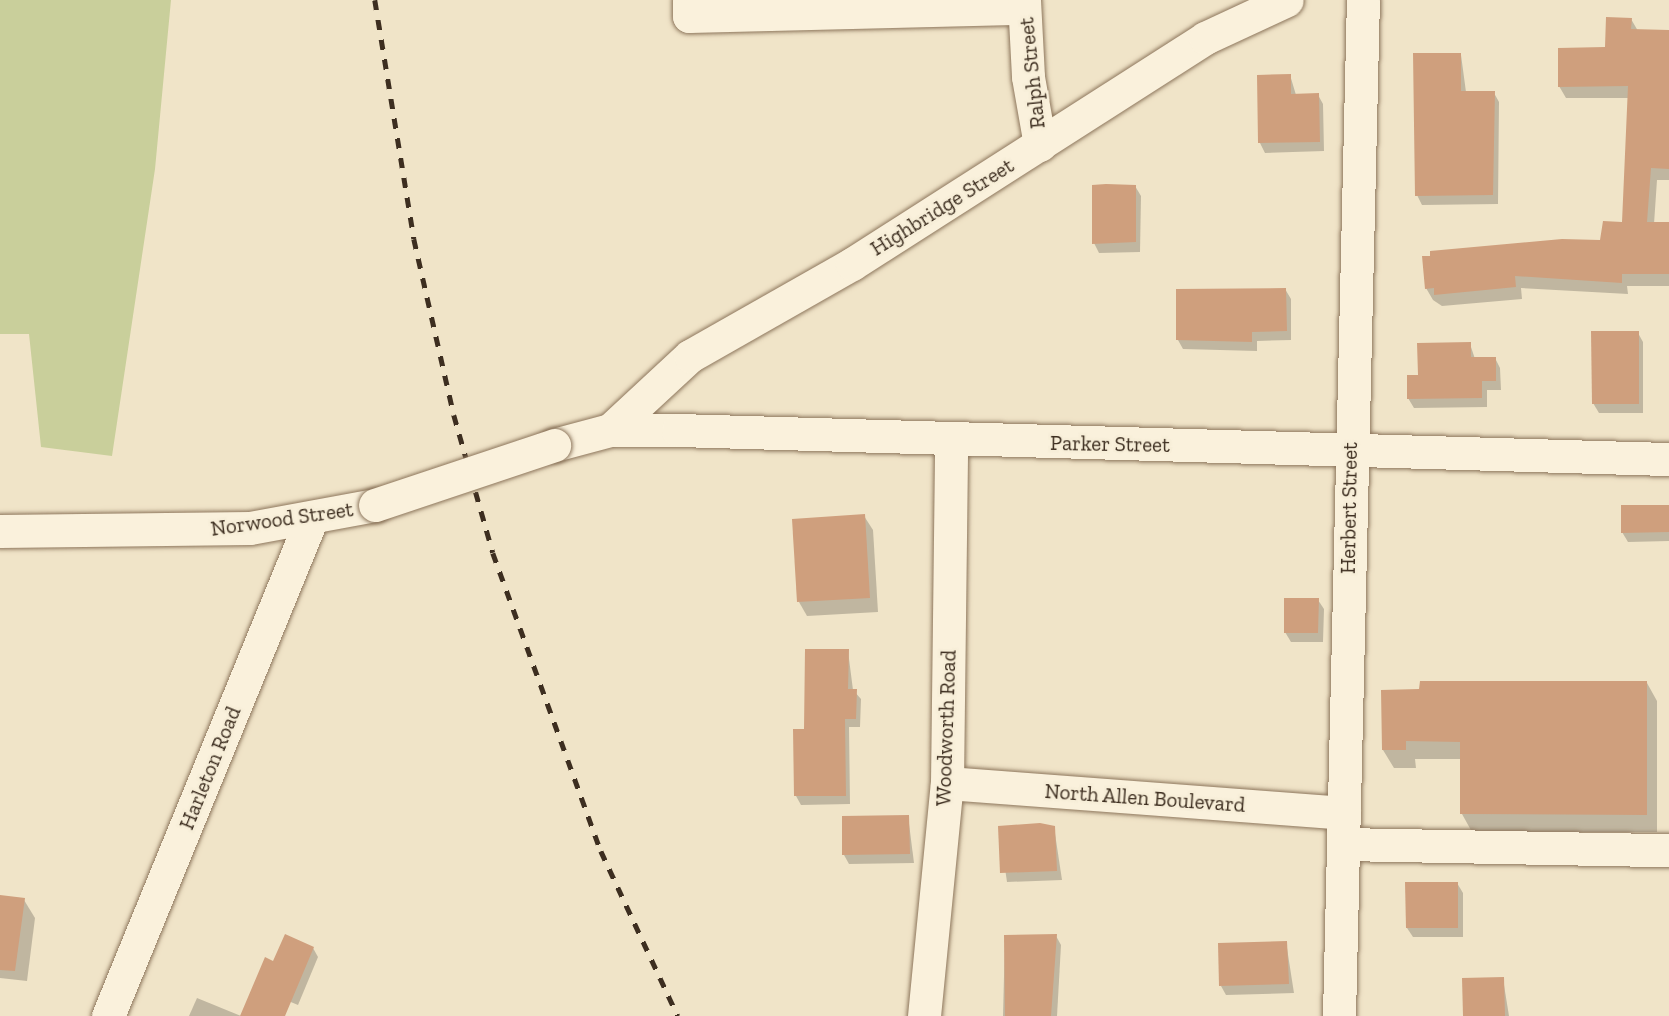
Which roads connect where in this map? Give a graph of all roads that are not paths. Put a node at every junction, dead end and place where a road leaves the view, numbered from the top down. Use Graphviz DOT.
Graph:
graph roads {
  1 [pos="1287,0"];
  2 [pos="1363,0"];
  3 [pos="1024,4"];
  4 [pos="689,8"];
  5 [pos="1040,145"];
  6 [pos="610,430"];
  7 [pos="951,440"];
  8 [pos="554,445"];
  9 [pos="1350,450"];
  10 [pos="1669,459"];
  11 [pos="311,520"];
  12 [pos="0,531"];
  13 [pos="947,783"];
  14 [pos="1343,828"];
  15 [pos="1669,850"];
  16 [pos="108,1016"];
  17 [pos="924,1016"];
  18 [pos="1339,1016"];
  1 -- 5 [label="street, Highbridge Street"];
  2 -- 9 [label="street, Herbert Street"];
  3 -- 4 [label="street"];
  3 -- 5 [label="street, Ralph Street"];
  5 -- 6 [label="street, Highbridge Street"];
  6 -- 7 [label="street, Parker Street"];
  6 -- 8 [label="street, Parker Street"];
  7 -- 9 [label="street, Parker Street"];
  7 -- 13 [label="street, Woodworth Road"];
  8 -- 11 [label="street, Norwood Street, bridge"];
  9 -- 10 [label="street, Parker Street"];
  9 -- 14 [label="street, Herbert Street"];
  11 -- 12 [label="street, Norwood Street"];
  11 -- 16 [label="street, Harleton Road"];
  13 -- 14 [label="street, North Allen Boulevard"];
  13 -- 17 [label="street, Woodworth Road"];
  14 -- 15 [label="street, North Allen Boulevard"];
  14 -- 18 [label="street, Herbert Street"];
}
